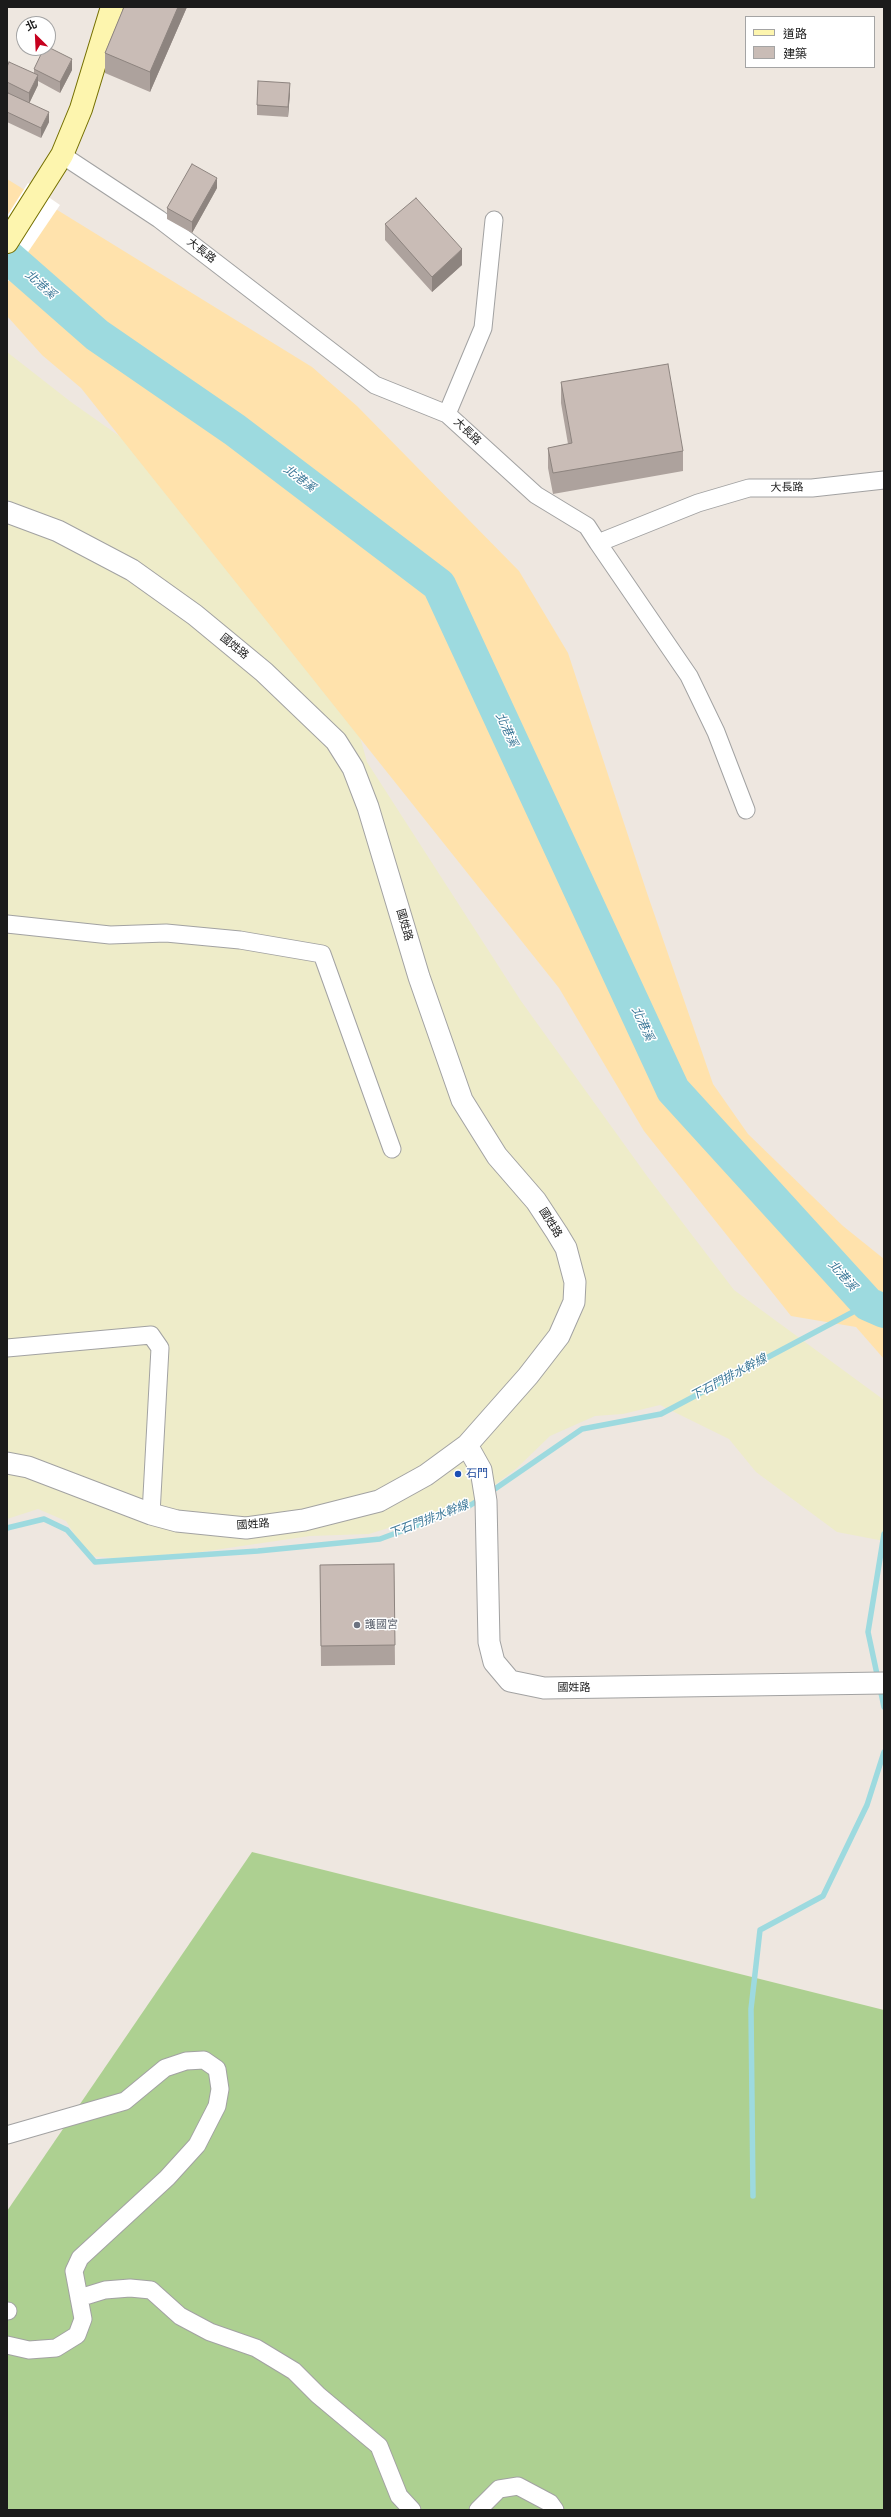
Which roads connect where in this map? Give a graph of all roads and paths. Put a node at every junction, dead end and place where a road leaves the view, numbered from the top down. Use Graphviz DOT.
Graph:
graph roads {
  1 [pos="112,7"];
  2 [pos="62,156"];
  3 [pos="494,220"];
  4 [pos="7,242"];
  5 [pos="447,414"];
  6 [pos="884,480"];
  7 [pos="7,512"];
  8 [pos="598,543"];
  9 [pos="746,810"];
  10 [pos="7,924"];
  11 [pos="392,1149"];
  12 [pos="7,1348"];
  13 [pos="467,1445"];
  14 [pos="7,1463"];
  15 [pos="151,1514"];
  16 [pos="884,1683"];
  17 [pos="7,2136"];
  18 [pos="79,2298"];
  19 [pos="7,2344"];
  20 [pos="412,2510"];
  21 [pos="478,2510"];
  22 [pos="555,2510"];
  1 -- 2 [label="main road"];
  2 -- 4 [label="main road"];
  2 -- 5 [label="street, 大長路"];
  3 -- 5 [label="street"];
  5 -- 8 [label="street, 大長路"];
  6 -- 8 [label="street, 大長路"];
  7 -- 13 [label="street, 國姓路"];
  8 -- 9 [label="street"];
  10 -- 11 [label="street"];
  12 -- 15 [label="street"];
  13 -- 15 [label="street, 國姓路"];
  13 -- 16 [label="street, 國姓路"];
  14 -- 15 [label="street, 國姓路"];
  17 -- 18 [label="street"];
  18 -- 19 [label="street"];
  18 -- 20 [label="street"];
  21 -- 22 [label="street"];
}
